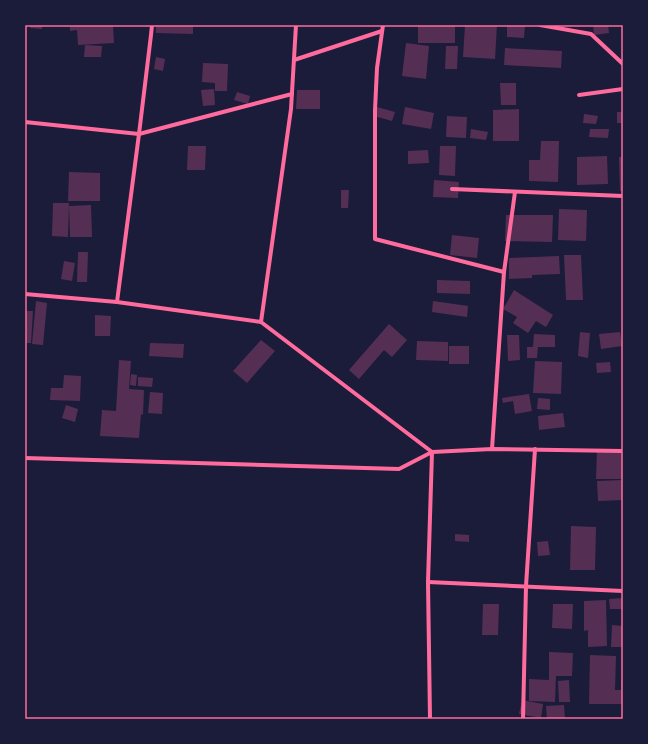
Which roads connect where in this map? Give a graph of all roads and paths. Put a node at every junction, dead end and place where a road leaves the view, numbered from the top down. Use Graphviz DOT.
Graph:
graph roads {
  1 [pos="152,25"];
  2 [pos="296,25"];
  3 [pos="383,25"];
  4 [pos="540,25"];
  5 [pos="382,31"];
  6 [pos="294,60"];
  7 [pos="623,64"];
  8 [pos="623,89"];
  9 [pos="292,94"];
  10 [pos="579,95"];
  11 [pos="25,122"];
  12 [pos="139,134"];
  13 [pos="452,190"];
  14 [pos="515,192"];
  15 [pos="623,196"];
  16 [pos="504,272"];
  17 [pos="25,294"];
  18 [pos="117,302"];
  19 [pos="260,322"];
  20 [pos="492,449"];
  21 [pos="535,449"];
  22 [pos="623,451"];
  23 [pos="432,452"];
  24 [pos="25,458"];
  25 [pos="428,582"];
  26 [pos="526,586"];
  27 [pos="623,591"];
  28 [pos="430,719"];
  29 [pos="522,719"];
  1 -- 12 [label="street"];
  2 -- 6 [label="street"];
  3 -- 5 [label="street"];
  4 -- 7 [label="street"];
  5 -- 6 [label="street"];
  5 -- 16 [label="street"];
  6 -- 9 [label="street"];
  8 -- 10 [label="street"];
  9 -- 12 [label="street"];
  9 -- 19 [label="street"];
  11 -- 12 [label="street"];
  12 -- 18 [label="street"];
  13 -- 14 [label="street"];
  14 -- 15 [label="street"];
  14 -- 16 [label="street"];
  16 -- 20 [label="street"];
  17 -- 18 [label="street"];
  18 -- 19 [label="street"];
  19 -- 23 [label="street"];
  20 -- 21 [label="street"];
  20 -- 23 [label="street"];
  21 -- 22 [label="street"];
  21 -- 26 [label="street"];
  23 -- 24 [label="street"];
  23 -- 25 [label="street"];
  25 -- 26 [label="street"];
  25 -- 28 [label="street"];
  26 -- 27 [label="street"];
  26 -- 29 [label="street"];
}
